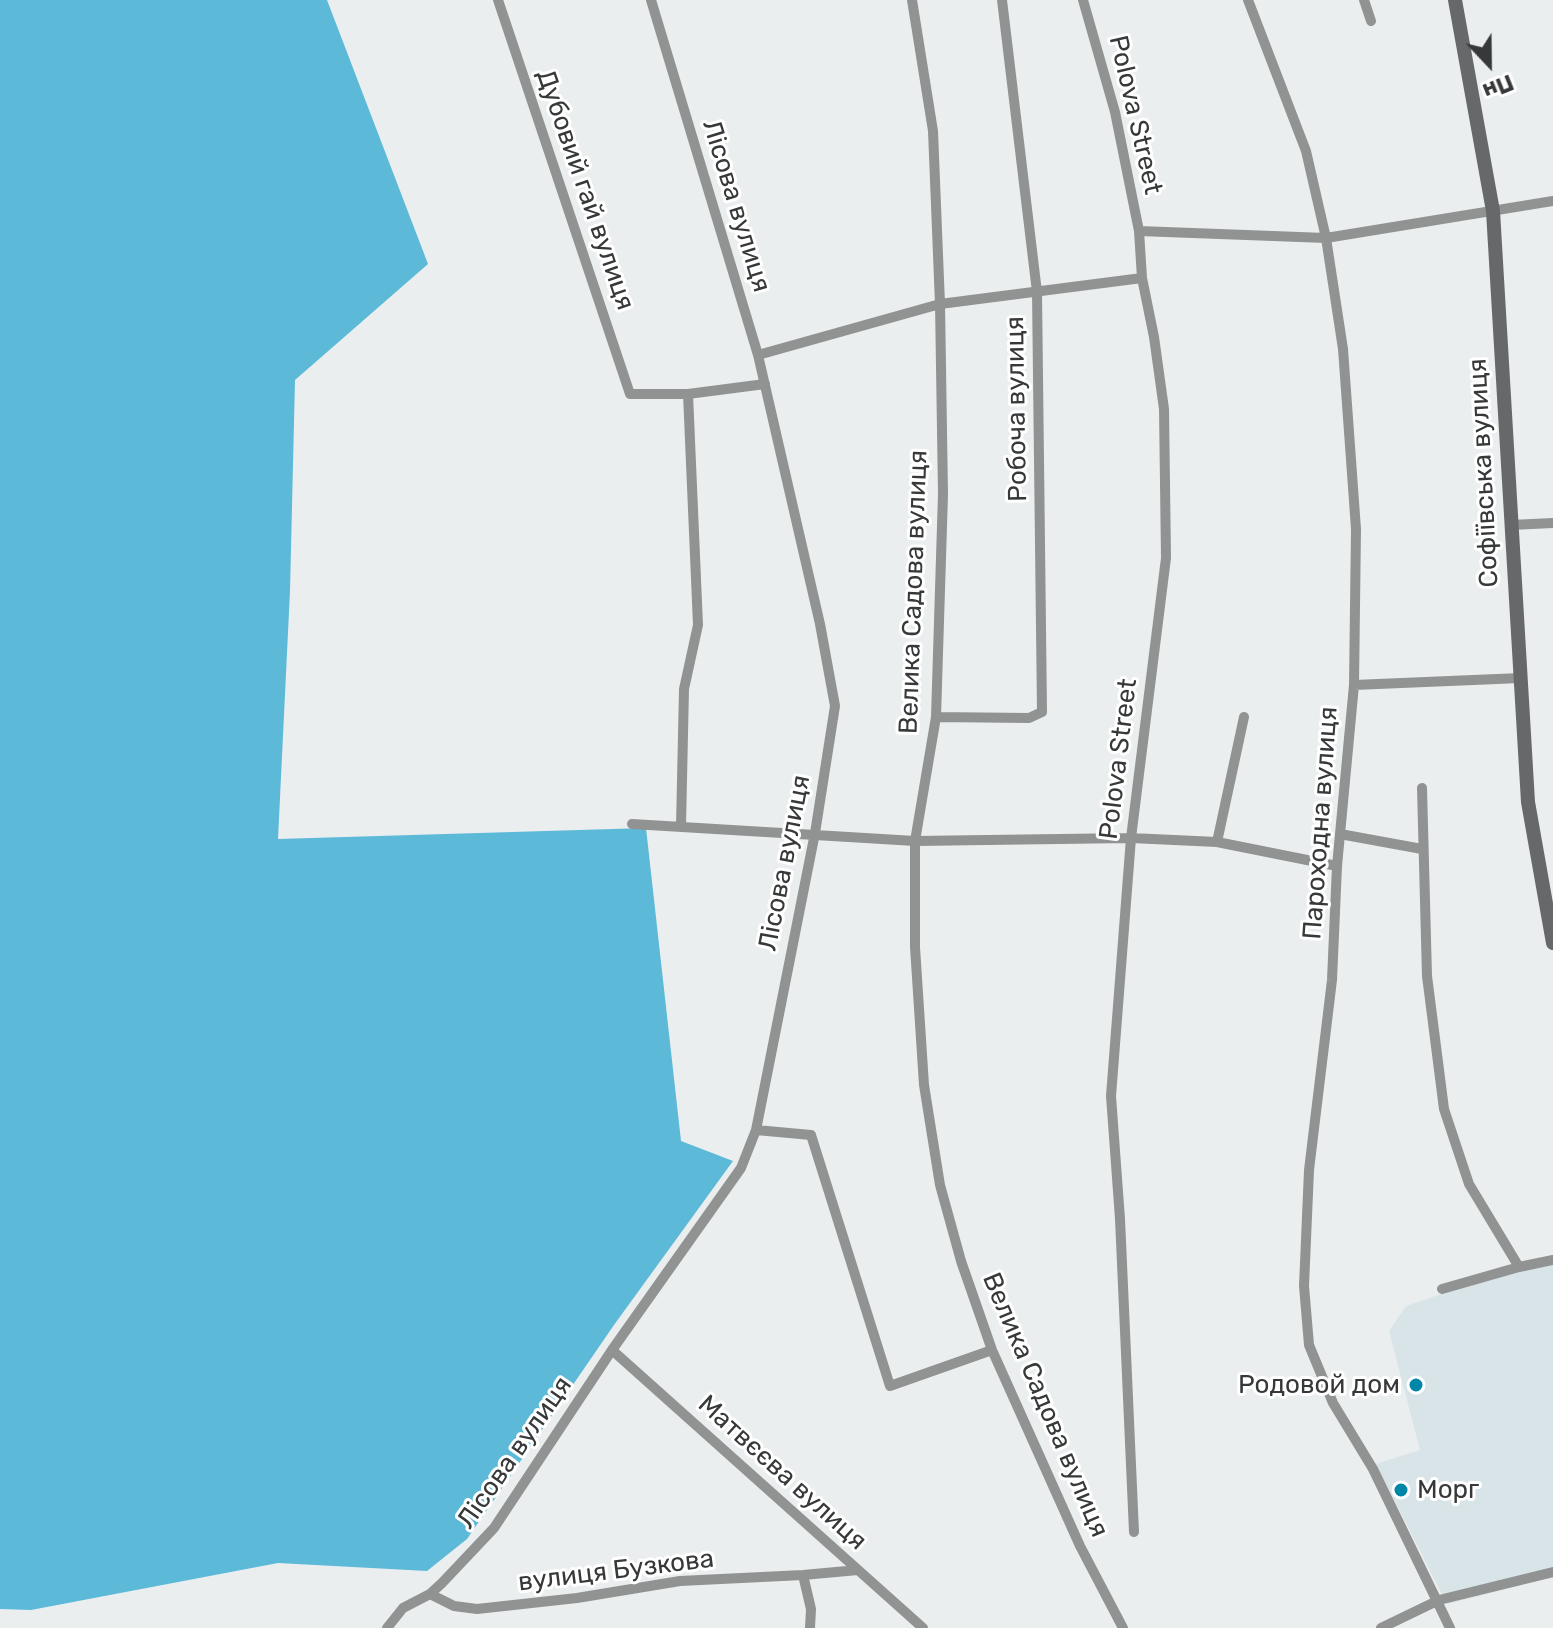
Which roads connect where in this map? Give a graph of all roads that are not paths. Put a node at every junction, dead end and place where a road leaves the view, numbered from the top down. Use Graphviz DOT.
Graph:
graph roads {
  1 [pos="498,0"];
  2 [pos="651,0"];
  3 [pos="912,0"];
  4 [pos="1002,0"];
  5 [pos="1083,0"];
  6 [pos="1248,0"];
  7 [pos="1364,0"];
  8 [pos="1455,0"];
  9 [pos="1371,21"];
  10 [pos="1553,201"];
  11 [pos="1493,211"];
  12 [pos="1139,231"];
  13 [pos="1326,238"];
  14 [pos="1142,278"];
  15 [pos="1037,292"];
  16 [pos="940,304"];
  17 [pos="758,355"];
  18 [pos="765,384"];
  19 [pos="688,394"];
  20 [pos="1553,523"];
  21 [pos="1511,525"];
  22 [pos="1521,678"];
  23 [pos="1354,685"];
  24 [pos="936,717"];
  25 [pos="1244,717"];
  26 [pos="1422,788"];
  27 [pos="632,824"];
  28 [pos="681,826"];
  29 [pos="815,833"];
  30 [pos="1340,834"];
  31 [pos="1131,838"];
  32 [pos="915,841"];
  33 [pos="1217,842"];
  34 [pos="1422,849"];
  35 [pos="1337,866"];
  36 [pos="1553,943"];
  37 [pos="756,1130"];
  38 [pos="1553,1260"];
  39 [pos="1519,1267"];
  40 [pos="1442,1289"];
  41 [pos="612,1350"];
  42 [pos="992,1350"];
  43 [pos="1134,1532"];
  44 [pos="858,1570"];
  45 [pos="1553,1572"];
  46 [pos="803,1575"];
  47 [pos="430,1594"];
  48 [pos="1439,1600"];
  49 [pos="387,1628"];
  50 [pos="810,1628"];
  51 [pos="923,1628"];
  52 [pos="1123,1628"];
  53 [pos="1381,1628"];
  54 [pos="1450,1628"];
  1 -- 19 [label="street, Дубовий гай вулиця"];
  2 -- 17 [label="street, Лісова вулиця"];
  3 -- 16 [label="street, Велика Садова вулиця"];
  4 -- 15 [label="street, Робоча вулиця"];
  5 -- 12 [label="street, Polova Street"];
  6 -- 13 [label="street, Пароходна вулиця"];
  7 -- 9 [label="street"];
  8 -- 11 [label="street, Софіївська вулиця"];
  10 -- 11 [label="street"];
  11 -- 13 [label="street"];
  11 -- 21 [label="street, Софіївська вулиця"];
  12 -- 13 [label="street"];
  12 -- 14 [label="street, Polova Street"];
  13 -- 23 [label="street, Пароходна вулиця"];
  14 -- 15 [label="street"];
  14 -- 31 [label="street, Polova Street"];
  15 -- 16 [label="street"];
  15 -- 24 [label="street, Робоча вулиця"];
  16 -- 17 [label="street"];
  16 -- 24 [label="street, Велика Садова вулиця"];
  17 -- 18 [label="street, Лісова вулиця"];
  18 -- 19 [label="street"];
  18 -- 29 [label="street, Лісова вулиця"];
  19 -- 28 [label="street"];
  20 -- 21 [label="street"];
  21 -- 22 [label="street, Софіївська вулиця"];
  22 -- 23 [label="street"];
  22 -- 36 [label="street, Софіївська вулиця"];
  23 -- 30 [label="street, Пароходна вулиця"];
  24 -- 32 [label="street, Велика Садова вулиця"];
  25 -- 33 [label="street"];
  26 -- 34 [label="street"];
  27 -- 28 [label="street"];
  28 -- 29 [label="street"];
  29 -- 32 [label="street"];
  29 -- 37 [label="street, Лісова вулиця"];
  30 -- 34 [label="street"];
  30 -- 35 [label="street, Пароходна вулиця"];
  31 -- 32 [label="street"];
  31 -- 33 [label="street"];
  31 -- 43 [label="street, Polova Street"];
  32 -- 42 [label="street, Велика Садова вулиця"];
  33 -- 35 [label="street"];
  34 -- 39 [label="street"];
  35 -- 48 [label="street, Пароходна вулиця"];
  37 -- 41 [label="street, Лісова вулиця"];
  37 -- 42 [label="street"];
  38 -- 39 [label="street"];
  39 -- 40 [label="street"];
  41 -- 44 [label="street, Матвєєва вулиця"];
  41 -- 47 [label="street, Лісова вулиця"];
  42 -- 52 [label="street, Велика Садова вулиця"];
  44 -- 46 [label="street, вулиця Бузкова"];
  44 -- 51 [label="street, Матвєєва вулиця"];
  45 -- 48 [label="street"];
  46 -- 47 [label="street, вулиця Бузкова"];
  46 -- 50 [label="street"];
  47 -- 49 [label="street, Лісова вулиця"];
  48 -- 53 [label="street"];
  48 -- 54 [label="street, Пароходна вулиця"];
}
